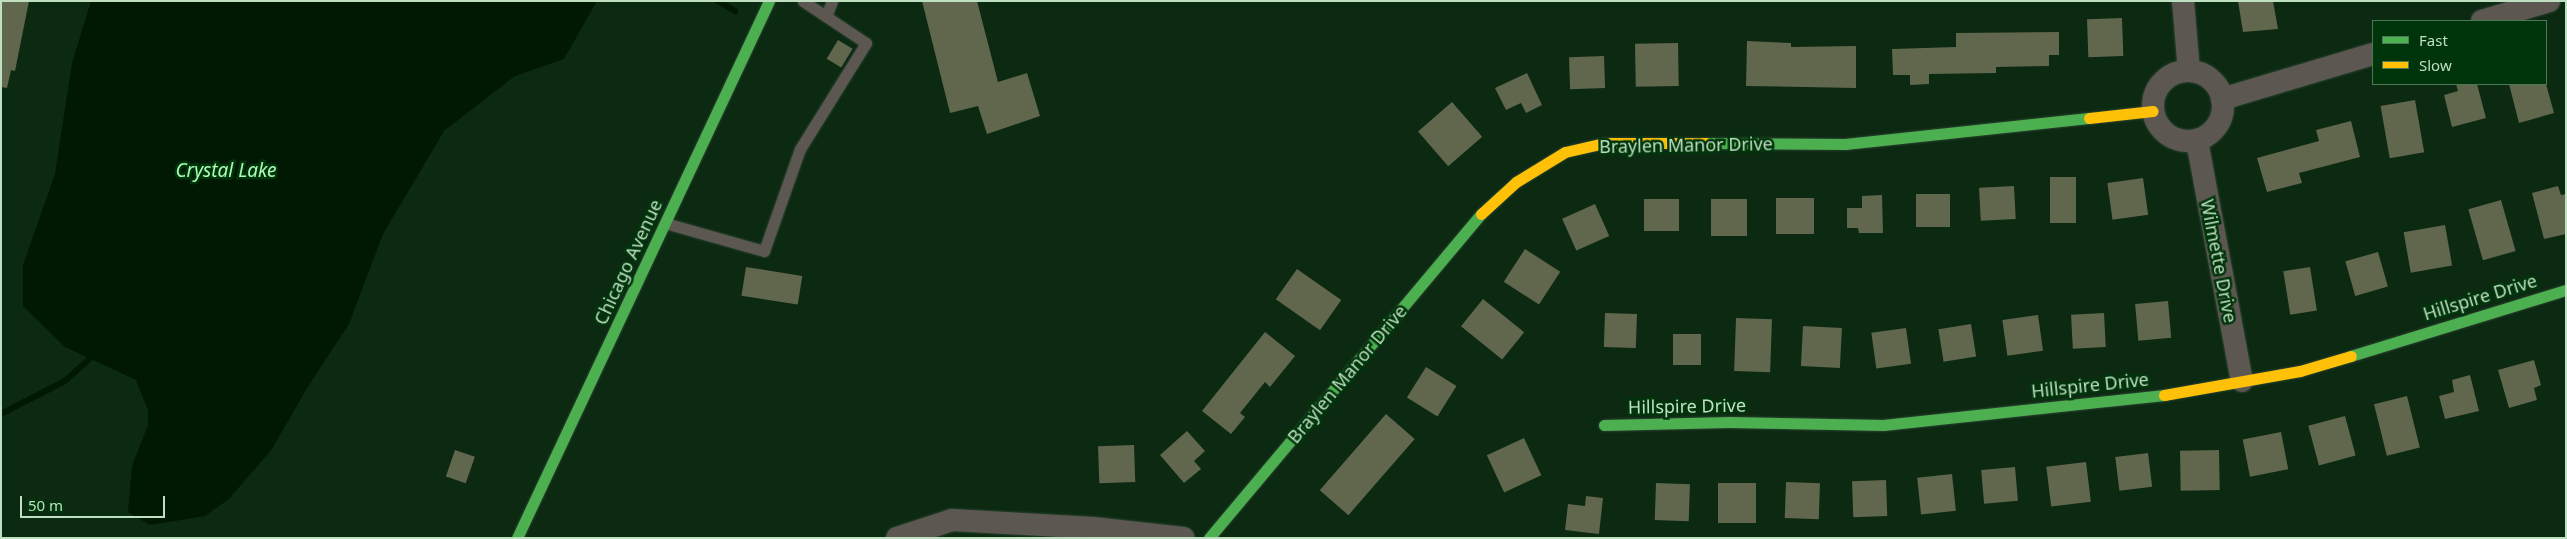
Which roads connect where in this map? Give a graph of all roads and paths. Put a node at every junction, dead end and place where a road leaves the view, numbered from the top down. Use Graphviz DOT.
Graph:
graph roads {
  1 [pos="769,1"];
  2 [pos="803,1"];
  3 [pos="832,1"];
  4 [pos="2182,1"];
  5 [pos="2549,1"];
  6 [pos="826,16"];
  7 [pos="2485,20"];
  8 [pos="2372,54"];
  9 [pos="2189,71"];
  10 [pos="2222,99"];
  11 [pos="2153,112"];
  12 [pos="2197,141"];
  13 [pos="665,223"];
  14 [pos="2566,290"];
  15 [pos="2242,381"];
  16 [pos="1604,425"];
  17 [pos="517,538"];
  18 [pos="896,538"];
  19 [pos="1183,538"];
  20 [pos="1209,538"];
  1 -- 13 [label="street, Chicago Avenue"];
  2 -- 6 [label="lane"];
  3 -- 6 [label="lane"];
  4 -- 9 [label="street"];
  5 -- 7 [label="street"];
  6 -- 13 [label="lane"];
  8 -- 10 [label="street"];
  9 -- 10 [label="street"];
  9 -- 11 [label="street"];
  10 -- 12 [label="street"];
  11 -- 12 [label="street"];
  11 -- 20 [label="street, Braylen Manor Drive"];
  12 -- 15 [label="street, Wilmette Drive"];
  13 -- 17 [label="street, Chicago Avenue"];
  14 -- 15 [label="street, Hillspire Drive"];
  15 -- 16 [label="street, Hillspire Drive"];
  18 -- 19 [label="street"];
}
